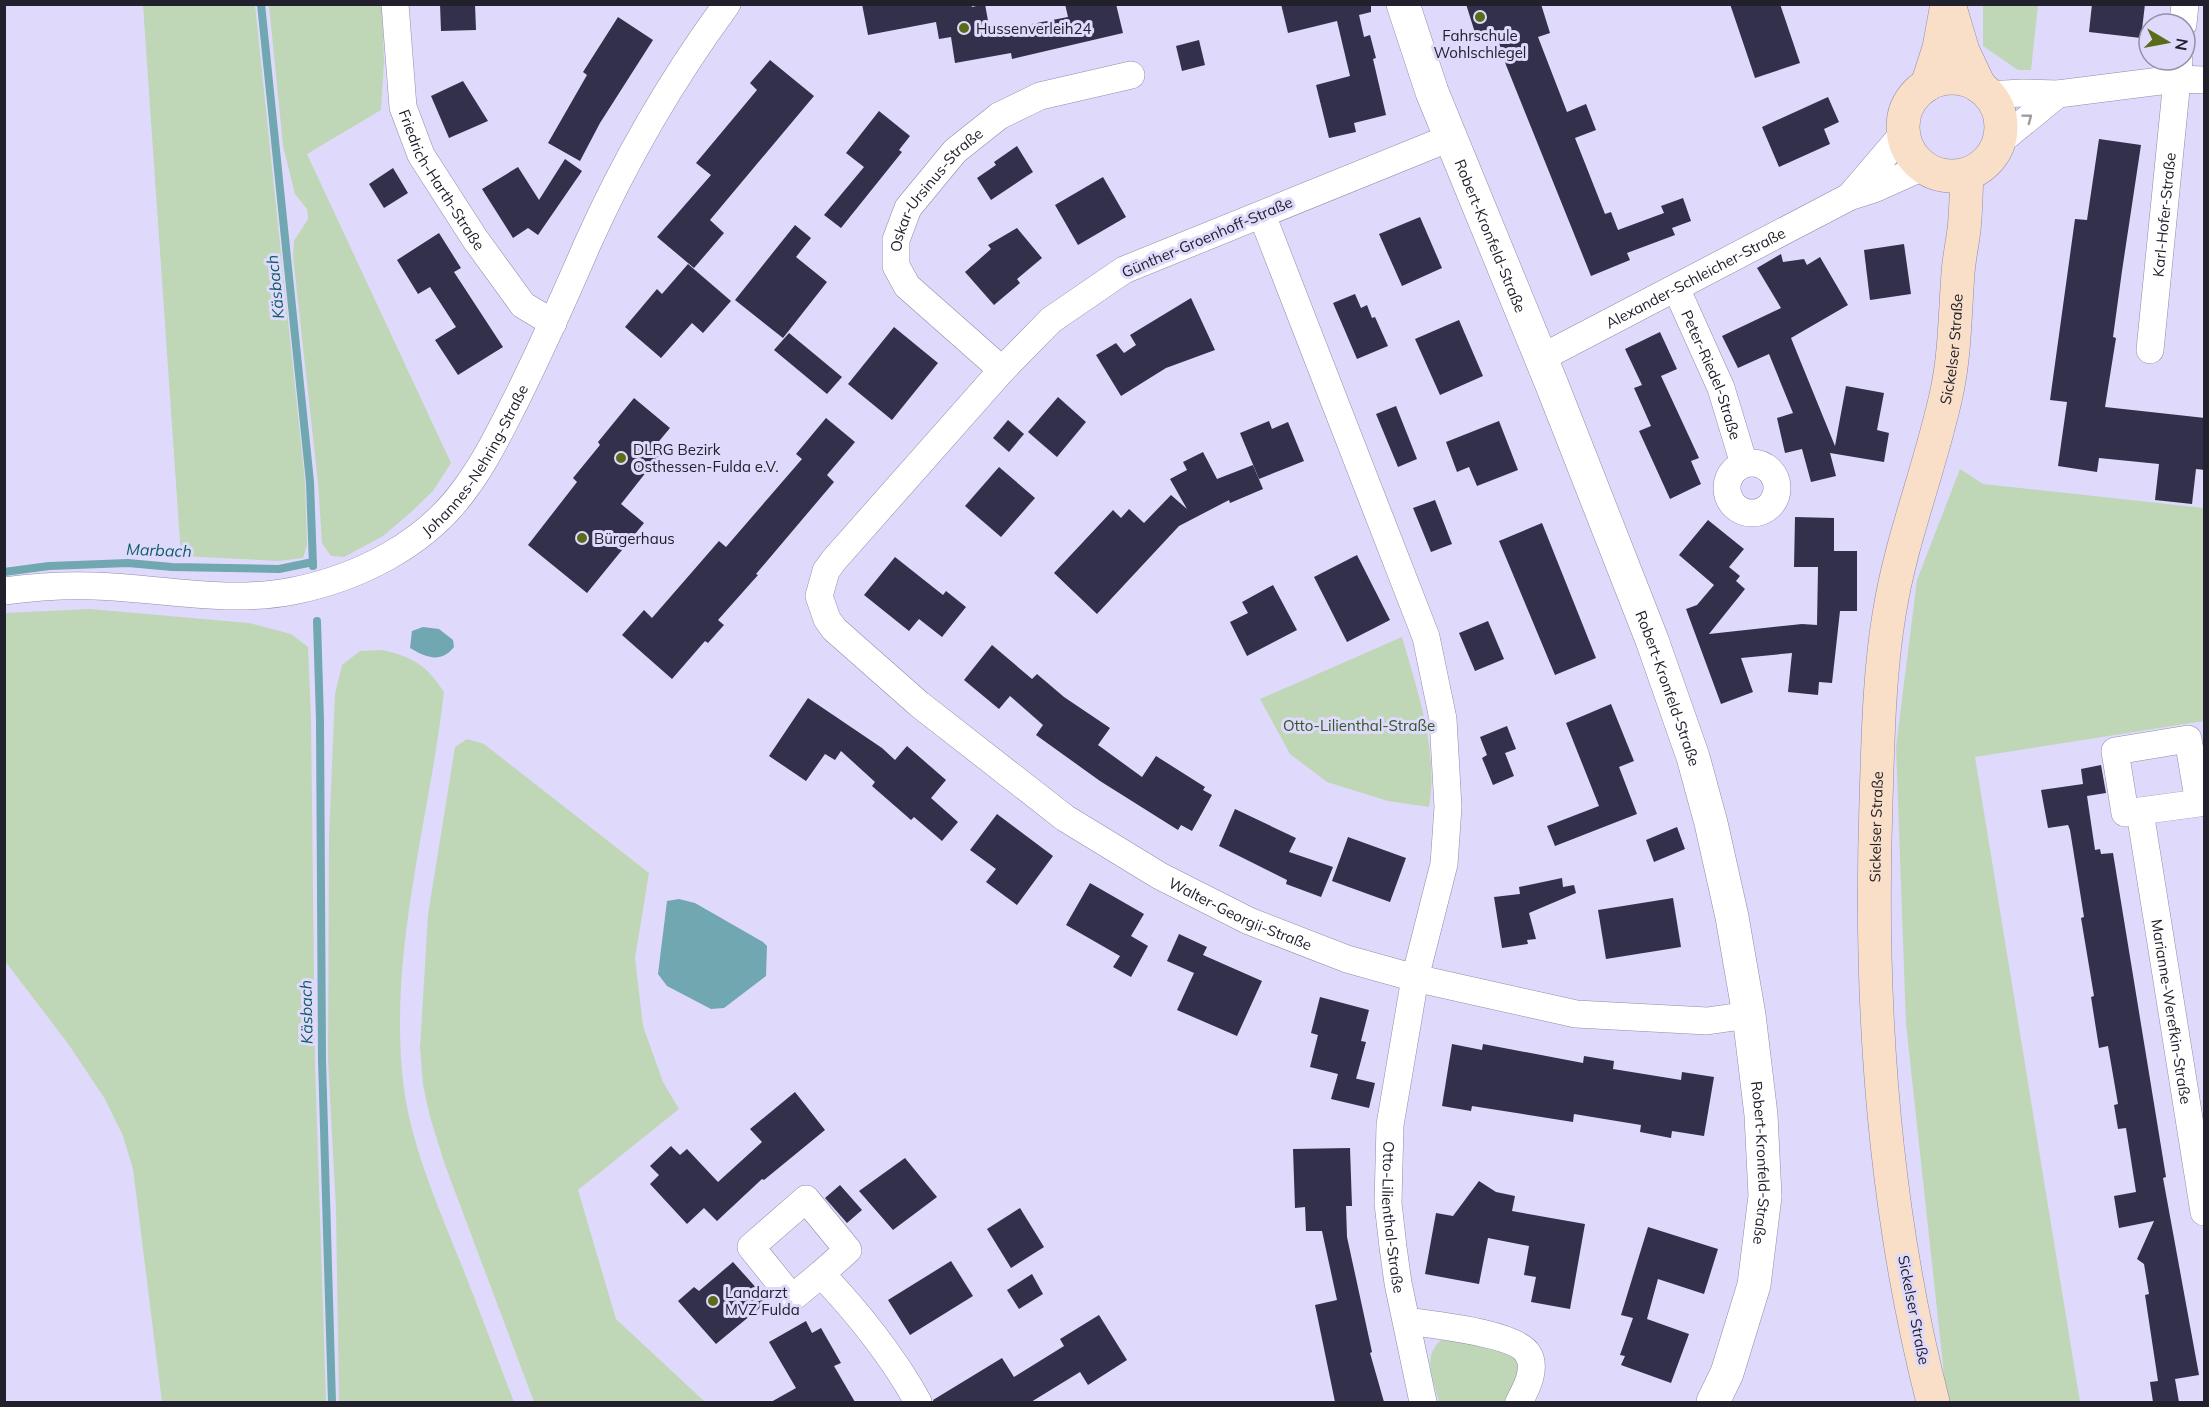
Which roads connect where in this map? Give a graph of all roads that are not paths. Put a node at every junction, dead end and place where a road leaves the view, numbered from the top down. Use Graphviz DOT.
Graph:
graph roads {
  1 [pos="395,4"];
  2 [pos="727,4"];
  3 [pos="1403,4"];
  4 [pos="1948,4"];
  5 [pos="2167,72"];
  6 [pos="2177,72"];
  7 [pos="2183,72"];
  8 [pos="1131,75"];
  9 [pos="2205,80"];
  10 [pos="1927,85"];
  11 [pos="1984,91"];
  12 [pos="2058,94"];
  13 [pos="1903,134"];
  14 [pos="1452,137"];
  15 [pos="1998,143"];
  16 [pos="1942,172"];
  17 [pos="1849,197"];
  18 [pos="1262,215"];
  19 [pos="1676,288"];
  20 [pos="553,323"];
  21 [pos="2150,350"];
  22 [pos="1541,358"];
  23 [pos="1002,370"];
  24 [pos="1744,464"];
  25 [pos="4,591"];
  26 [pos="822,607"];
  27 [pos="2140,812"];
  28 [pos="1414,978"];
  29 [pos="1749,1015"];
  30 [pos="2205,1212"];
  31 [pos="821,1274"];
  32 [pos="1407,1321"];
  33 [pos="918,1402"];
  34 [pos="1423,1402"];
  35 [pos="1519,1402"];
  36 [pos="1713,1402"];
  37 [pos="1933,1402"];
  1 -- 20 [label="street, Friedrich-Harth-Straße"];
  2 -- 20 [label="street, Johannes-Nehring-Straße"];
  3 -- 14 [label="street, Robert-Kronfeld-Straße"];
  4 -- 10 [label="main road"];
  4 -- 11 [label="main road"];
  5 -- 12 [label="street"];
  6 -- 21 [label="street, Karl-Hofer-Straße"];
  7 -- 9 [label="street"];
  8 -- 23 [label="street, Oskar-Ursinus-Straße"];
  10 -- 11 [label="main road"];
  10 -- 13 [label="main road"];
  11 -- 12 [label="street"];
  11 -- 15 [label="main road"];
  15 -- 12 [label="street, one-way"];
  13 -- 16 [label="main road"];
  13 -- 17 [label="street, Alexander-Schleicher-Straße"];
  14 -- 18 [label="street, Günther-Groenhoff-Straße"];
  14 -- 22 [label="street, Robert-Kronfeld-Straße"];
  15 -- 16 [label="main road"];
  16 -- 17 [label="street, Alexander-Schleicher-Straße"];
  16 -- 37 [label="main road, Sickelser Straße"];
  17 -- 19 [label="street, Alexander-Schleicher-Straße"];
  18 -- 23 [label="street, Günther-Groenhoff-Straße"];
  18 -- 28 [label="street, Otto-Lilienthal-Straße"];
  19 -- 22 [label="street, Alexander-Schleicher-Straße"];
  19 -- 24 [label="street, Peter-Riedel-Straße"];
  20 -- 25 [label="street, Johannes-Nehring-Straße"];
  22 -- 29 [label="street, Robert-Kronfeld-Straße"];
  23 -- 26 [label="street, Günther-Groenhoff-Straße"];
  26 -- 28 [label="street, Walter-Georgii-Straße"];
  27 -- 30 [label="street, Marianne-Werefkin-Straße"];
  28 -- 29 [label="street, Walter-Georgii-Straße"];
  28 -- 32 [label="street, Otto-Lilienthal-Straße"];
  29 -- 36 [label="street, Robert-Kronfeld-Straße"];
  31 -- 33 [label="street"];
  32 -- 34 [label="street, Otto-Lilienthal-Straße"];
  32 -- 35 [label="street"];
}
